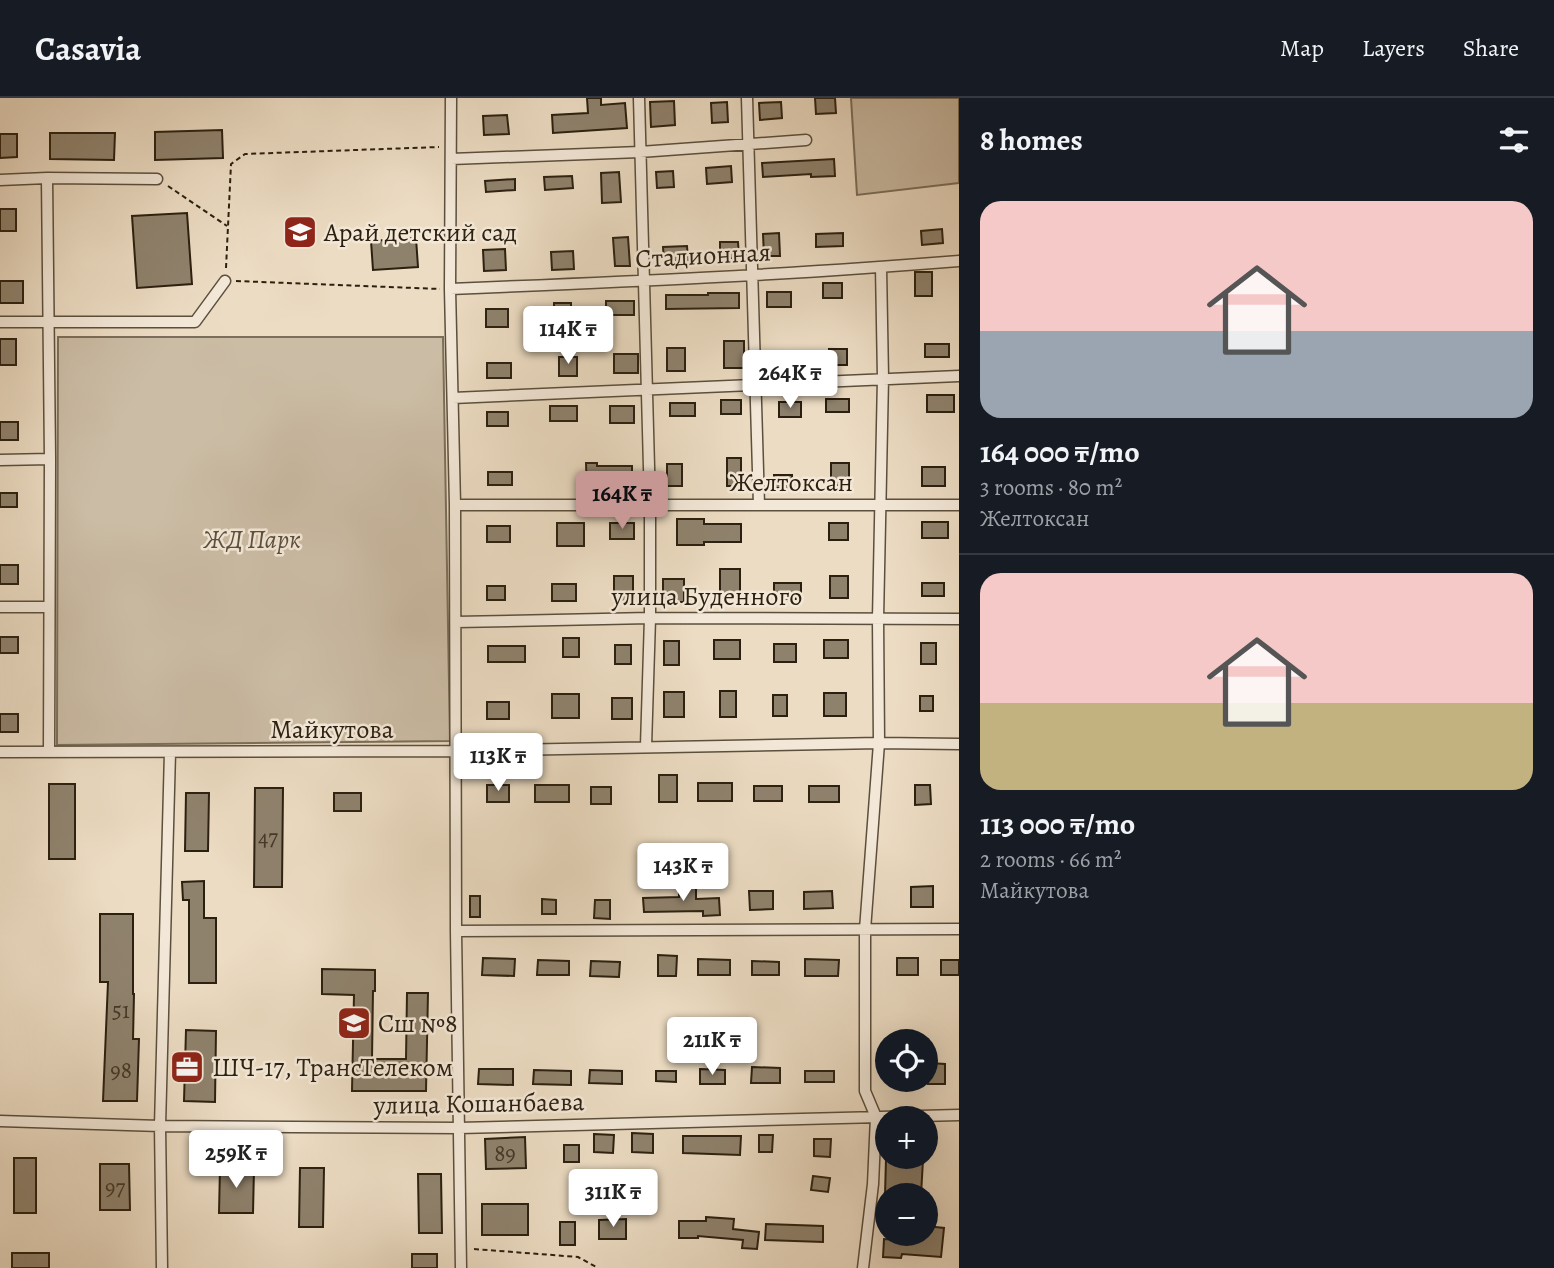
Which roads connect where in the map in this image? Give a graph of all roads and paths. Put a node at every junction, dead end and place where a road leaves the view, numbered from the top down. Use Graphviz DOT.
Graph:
graph roads {
  1 [pos="451,98"];
  2 [pos="639,98"];
  3 [pos="747,98"];
  4 [pos="806,140"];
  5 [pos="750,143"];
  6 [pos="451,147"];
  7 [pos="640,152"];
  8 [pos="451,159"];
  9 [pos="47,178"];
  10 [pos="157,179"];
  11 [pos="0,180"];
  12 [pos="228,226"];
  13 [pos="959,261"];
  14 [pos="881,267"];
  15 [pos="751,275"];
  16 [pos="225,281"];
  17 [pos="643,281"];
  18 [pos="450,289"];
  19 [pos="0,322"];
  20 [pos="49,322"];
  21 [pos="959,376"];
  22 [pos="883,378"];
  23 [pos="757,384"];
  24 [pos="648,389"];
  25 [pos="453,398"];
  26 [pos="50,459"];
  27 [pos="0,460"];
  28 [pos="650,504"];
  29 [pos="455,505"];
  30 [pos="759,505"];
  31 [pos="881,505"];
  32 [pos="959,505"];
  33 [pos="0,607"];
  34 [pos="49,607"];
  35 [pos="650,618"];
  36 [pos="878,619"];
  37 [pos="959,619"];
  38 [pos="456,622"];
  39 [pos="879,743"];
  40 [pos="959,744"];
  41 [pos="646,746"];
  42 [pos="49,751"];
  43 [pos="454,751"];
  44 [pos="0,752"];
  45 [pos="170,752"];
  46 [pos="959,929"];
  47 [pos="866,930"];
  48 [pos="456,931"];
  49 [pos="875,1115"];
  50 [pos="959,1115"];
  51 [pos="938,1116"];
  52 [pos="875,1117"];
  53 [pos="0,1121"];
  54 [pos="160,1126"];
  55 [pos="459,1128"];
  56 [pos="875,1139"];
  57 [pos="462,1248"];
  58 [pos="162,1268"];
  59 [pos="461,1268"];
  60 [pos="598,1268"];
  61 [pos="863,1268"];
  1 -- 6 [label="street"];
  2 -- 7 [label="street"];
  3 -- 5 [label="street"];
  4 -- 5 [label="street"];
  5 -- 7 [label="street"];
  5 -- 15 [label="street"];
  6 -- 8 [label="street"];
  6 -- 12 [label="path"];
  7 -- 8 [label="street"];
  7 -- 17 [label="street"];
  8 -- 18 [label="street"];
  9 -- 10 [label="street"];
  9 -- 11 [label="street"];
  9 -- 20 [label="street"];
  10 -- 12 [label="path"];
  12 -- 16 [label="path"];
  13 -- 14 [label="street, Стадионная"];
  14 -- 15 [label="street, Стадионная"];
  14 -- 22 [label="street"];
  15 -- 17 [label="street, Стадионная"];
  15 -- 23 [label="street"];
  16 -- 18 [label="path"];
  16 -- 20 [label="street"];
  17 -- 18 [label="street, Стадионная"];
  17 -- 24 [label="street"];
  18 -- 25 [label="street"];
  19 -- 20 [label="street"];
  20 -- 26 [label="street"];
  21 -- 22 [label="street"];
  22 -- 23 [label="street"];
  22 -- 31 [label="street"];
  23 -- 24 [label="street"];
  23 -- 30 [label="street"];
  24 -- 25 [label="street"];
  24 -- 28 [label="street"];
  25 -- 29 [label="street"];
  26 -- 27 [label="street"];
  26 -- 34 [label="street"];
  28 -- 29 [label="street, Желтоксан"];
  28 -- 30 [label="street, Желтоксан"];
  28 -- 35 [label="street"];
  29 -- 38 [label="street"];
  30 -- 31 [label="street, Желтоксан"];
  31 -- 32 [label="street, Желтоксан"];
  31 -- 36 [label="street"];
  33 -- 34 [label="street"];
  34 -- 42 [label="street"];
  35 -- 36 [label="street, улица Буденного"];
  35 -- 38 [label="street, улица Буденного"];
  35 -- 41 [label="street"];
  36 -- 37 [label="street, улица Буденного"];
  36 -- 39 [label="street"];
  38 -- 43 [label="street"];
  39 -- 40 [label="street, Майкутова"];
  39 -- 41 [label="street, Майкутова"];
  39 -- 47 [label="street"];
  41 -- 43 [label="street, Майкутова"];
  42 -- 44 [label="street, Майкутова"];
  42 -- 45 [label="street, Майкутова"];
  43 -- 45 [label="street, Майкутова"];
  43 -- 48 [label="street"];
  45 -- 54 [label="street"];
  46 -- 47 [label="street"];
  47 -- 48 [label="street"];
  47 -- 49 [label="street"];
  48 -- 55 [label="street"];
  50 -- 51 [label="street, улица Кошанбаева"];
  52 -- 55 [label="street, улица Кошанбаева"];
  53 -- 54 [label="street, улица Кошанбаева"];
  54 -- 55 [label="street, улица Кошанбаева"];
  54 -- 58 [label="street"];
  55 -- 57 [label="street"];
  56 -- 61 [label="street"];
  57 -- 59 [label="street"];
  57 -- 60 [label="path"];
}
